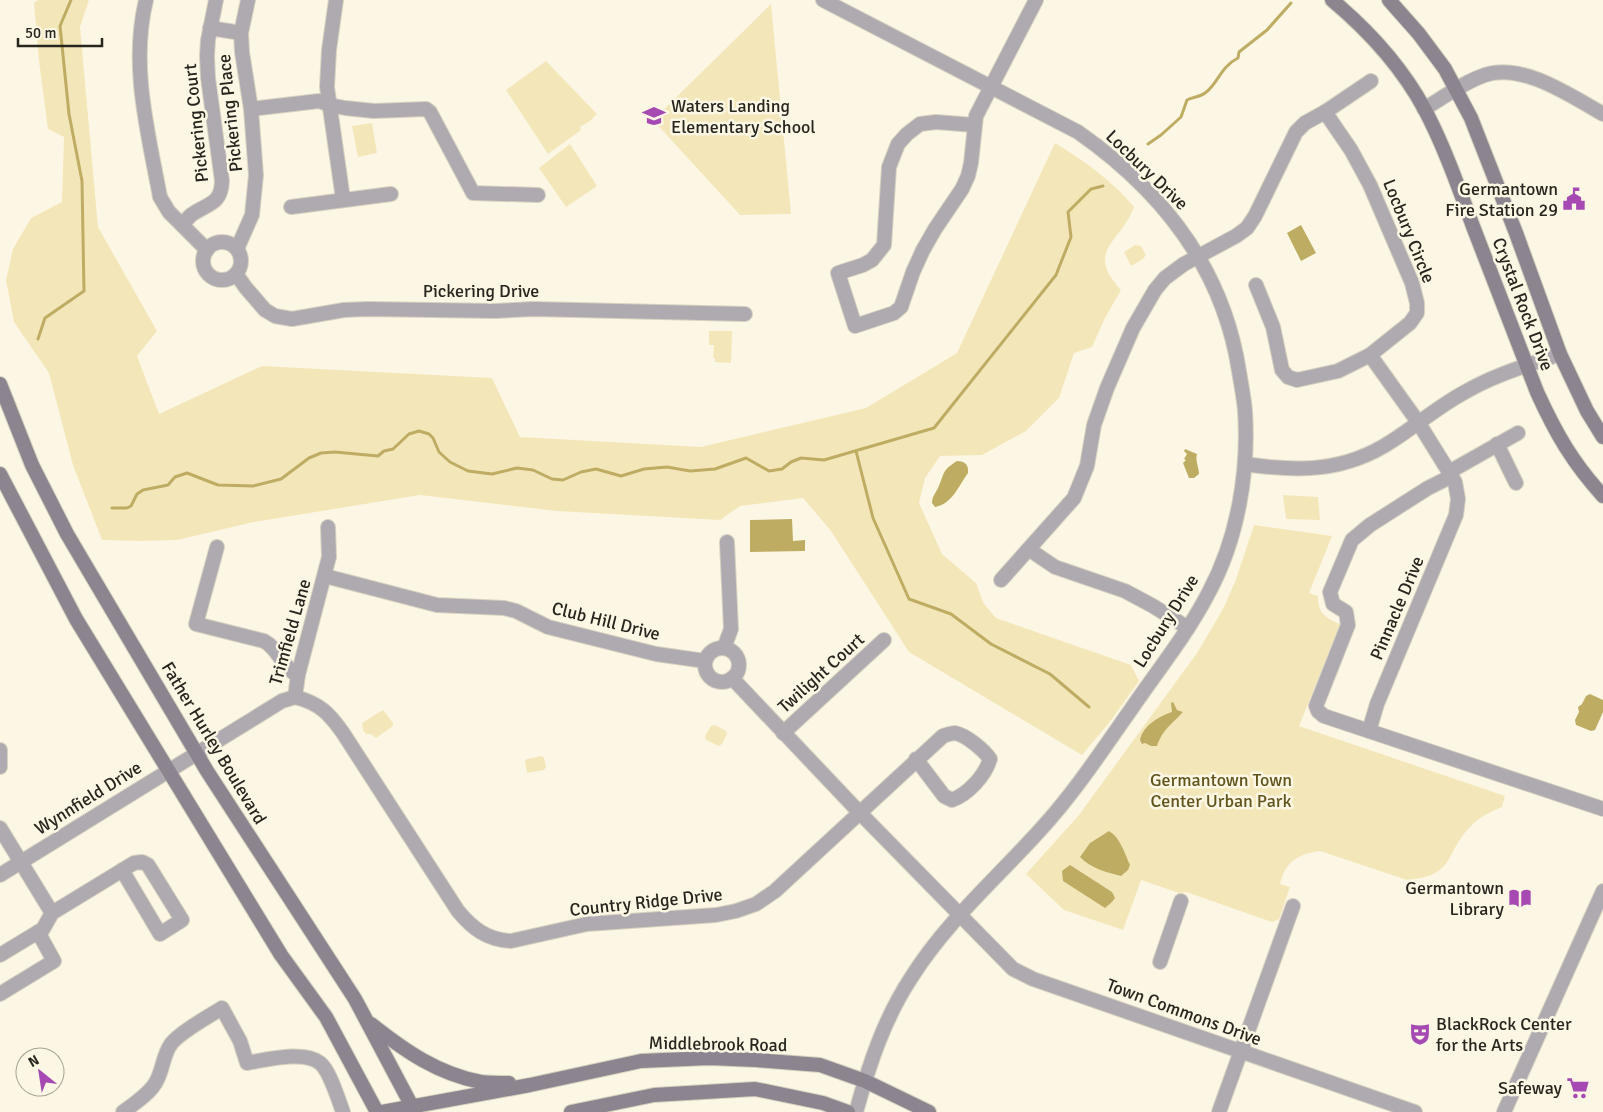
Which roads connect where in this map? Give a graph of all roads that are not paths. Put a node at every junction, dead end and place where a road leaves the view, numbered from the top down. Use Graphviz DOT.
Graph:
graph roads {
  1 [pos="146,0"];
  2 [pos="216,0"];
  3 [pos="248,0"];
  4 [pos="336,0"];
  5 [pos="823,0"];
  6 [pos="1036,0"];
  7 [pos="1332,0"];
  8 [pos="1388,0"];
  9 [pos="210,28"];
  10 [pos="242,33"];
  11 [pos="1371,81"];
  12 [pos="990,86"];
  13 [pos="1456,90"];
  14 [pos="330,105"];
  15 [pos="251,109"];
  16 [pos="1424,109"];
  17 [pos="1325,112"];
  18 [pos="1603,114"];
  19 [pos="974,125"];
  20 [pos="390,194"];
  21 [pos="538,195"];
  22 [pos="343,199"];
  23 [pos="291,207"];
  24 [pos="182,224"];
  25 [pos="236,249"];
  26 [pos="207,250"];
  27 [pos="1197,256"];
  28 [pos="236,274"];
  29 [pos="1256,285"];
  30 [pos="745,314"];
  31 [pos="1560,354"];
  32 [pos="1370,355"];
  33 [pos="1527,365"];
  34 [pos="0,384"];
  35 [pos="1418,422"];
  36 [pos="1518,433"];
  37 [pos="1603,437"];
  38 [pos="1497,444"];
  39 [pos="1245,464"];
  40 [pos="0,474"];
  41 [pos="1451,474"];
  42 [pos="1516,483"];
  43 [pos="1603,496"];
  44 [pos="328,527"];
  45 [pos="727,542"];
  46 [pos="217,546"];
  47 [pos="1030,550"];
  48 [pos="325,576"];
  49 [pos="1001,580"];
  50 [pos="1188,628"];
  51 [pos="884,640"];
  52 [pos="724,648"];
  53 [pos="705,661"];
  54 [pos="298,675"];
  55 [pos="732,678"];
  56 [pos="295,697"];
  57 [pos="1369,731"];
  58 [pos="783,733"];
  59 [pos="0,750"];
  60 [pos="196,754"];
  61 [pos="916,760"];
  62 [pos="0,767"];
  63 [pos="169,771"];
  64 [pos="1603,809"];
  65 [pos="859,812"];
  66 [pos="0,828"];
  67 [pos="20,862"];
  68 [pos="122,870"];
  69 [pos="0,875"];
  70 [pos="1603,891"];
  71 [pos="1181,901"];
  72 [pos="1293,906"];
  73 [pos="52,913"];
  74 [pos="959,915"];
  75 [pos="38,932"];
  76 [pos="0,955"];
  77 [pos="1160,962"];
  78 [pos="0,994"];
  79 [pos="367,1021"];
  80 [pos="1241,1052"];
  81 [pos="865,1081"];
  82 [pos="530,1085"];
  83 [pos="413,1109"];
  84 [pos="123,1112"];
  85 [pos="343,1112"];
  86 [pos="377,1112"];
  87 [pos="382,1112"];
  88 [pos="571,1112"];
  89 [pos="848,1112"];
  90 [pos="856,1112"];
  91 [pos="929,1112"];
  92 [pos="1219,1112"];
  93 [pos="1415,1112"];
  94 [pos="1504,1112"];
  1 -- 24 [label="street"];
  2 -- 9 [label="street, Pickering Court"];
  3 -- 10 [label="street, Pickering Place"];
  4 -- 14 [label="street"];
  5 -- 12 [label="street, Locbury Drive"];
  6 -- 12 [label="street"];
  7 -- 16 [label="main road, Crystal Rock Drive"];
  8 -- 13 [label="main road, Crystal Rock Drive"];
  9 -- 10 [label="street"];
  9 -- 24 [label="street, Pickering Court"];
  10 -- 15 [label="street, Pickering Place"];
  11 -- 17 [label="street"];
  12 -- 19 [label="street"];
  12 -- 27 [label="street, Locbury Drive"];
  13 -- 16 [label="street"];
  13 -- 18 [label="street"];
  13 -- 31 [label="main road, Crystal Rock Drive"];
  14 -- 15 [label="street"];
  14 -- 21 [label="street"];
  14 -- 22 [label="street"];
  15 -- 25 [label="street, Pickering Place"];
  16 -- 33 [label="main road, Crystal Rock Drive"];
  17 -- 27 [label="street"];
  17 -- 32 [label="street, Locbury Circle"];
  19 -- 19 [label="street"];
  20 -- 22 [label="street"];
  22 -- 23 [label="street"];
  24 -- 26 [label="street"];
  25 -- 26 [label="street"];
  25 -- 28 [label="street"];
  26 -- 28 [label="street"];
  27 -- 39 [label="street, Locbury Drive"];
  27 -- 47 [label="street"];
  28 -- 30 [label="street, Pickering Drive"];
  29 -- 32 [label="street, Locbury Circle"];
  31 -- 33 [label="street"];
  31 -- 37 [label="main road, Crystal Rock Drive"];
  32 -- 35 [label="street"];
  33 -- 35 [label="street"];
  33 -- 43 [label="main road, Crystal Rock Drive"];
  34 -- 60 [label="main road, Father Hurley Boulevard"];
  35 -- 39 [label="street"];
  35 -- 41 [label="street, Pinnacle Drive"];
  36 -- 38 [label="street"];
  38 -- 41 [label="street"];
  38 -- 42 [label="street"];
  39 -- 50 [label="street, Locbury Drive"];
  40 -- 63 [label="main road"];
  41 -- 57 [label="street, Pinnacle Drive"];
  41 -- 57 [label="street"];
  44 -- 48 [label="street, Trimfield Lane"];
  45 -- 52 [label="street"];
  46 -- 54 [label="street"];
  47 -- 49 [label="street"];
  47 -- 50 [label="street"];
  48 -- 53 [label="street, Club Hill Drive"];
  48 -- 54 [label="street, Trimfield Lane"];
  50 -- 74 [label="street, Locbury Drive"];
  51 -- 58 [label="street, Twilight Court"];
  52 -- 53 [label="street"];
  52 -- 55 [label="street"];
  53 -- 55 [label="street"];
  54 -- 56 [label="street, Trimfield Lane"];
  55 -- 58 [label="street"];
  56 -- 60 [label="street, Trimfield Lane"];
  56 -- 65 [label="street, Country Ridge Drive"];
  57 -- 64 [label="street"];
  58 -- 65 [label="street"];
  59 -- 62 [label="street"];
  60 -- 63 [label="street, Wynnfield Drive"];
  60 -- 79 [label="main road, Father Hurley Boulevard"];
  61 -- 61 [label="street, Country Ridge Drive"];
  61 -- 65 [label="street, Country Ridge Drive"];
  63 -- 67 [label="street, Wynnfield Drive"];
  63 -- 86 [label="main road"];
  65 -- 74 [label="street"];
  66 -- 67 [label="street"];
  67 -- 69 [label="street, Wynnfield Drive"];
  67 -- 73 [label="street"];
  68 -- 68 [label="street"];
  68 -- 73 [label="street"];
  70 -- 94 [label="street"];
  71 -- 77 [label="street"];
  72 -- 80 [label="street"];
  73 -- 75 [label="street"];
  74 -- 80 [label="street, Town Commons Drive"];
  74 -- 81 [label="street, Locbury Drive"];
  75 -- 76 [label="street"];
  75 -- 78 [label="street"];
  79 -- 82 [label="main road"];
  79 -- 83 [label="main road, Father Hurley Boulevard"];
  80 -- 92 [label="street"];
  80 -- 93 [label="street, Town Commons Drive"];
  81 -- 82 [label="main road, Middlebrook Road"];
  81 -- 90 [label="street, Locbury Drive"];
  81 -- 91 [label="main road, Middlebrook Road"];
  82 -- 83 [label="main road, Middlebrook Road"];
  83 -- 87 [label="main road, Middlebrook Road"];
  84 -- 85 [label="street"];
  88 -- 89 [label="main road"];
}
